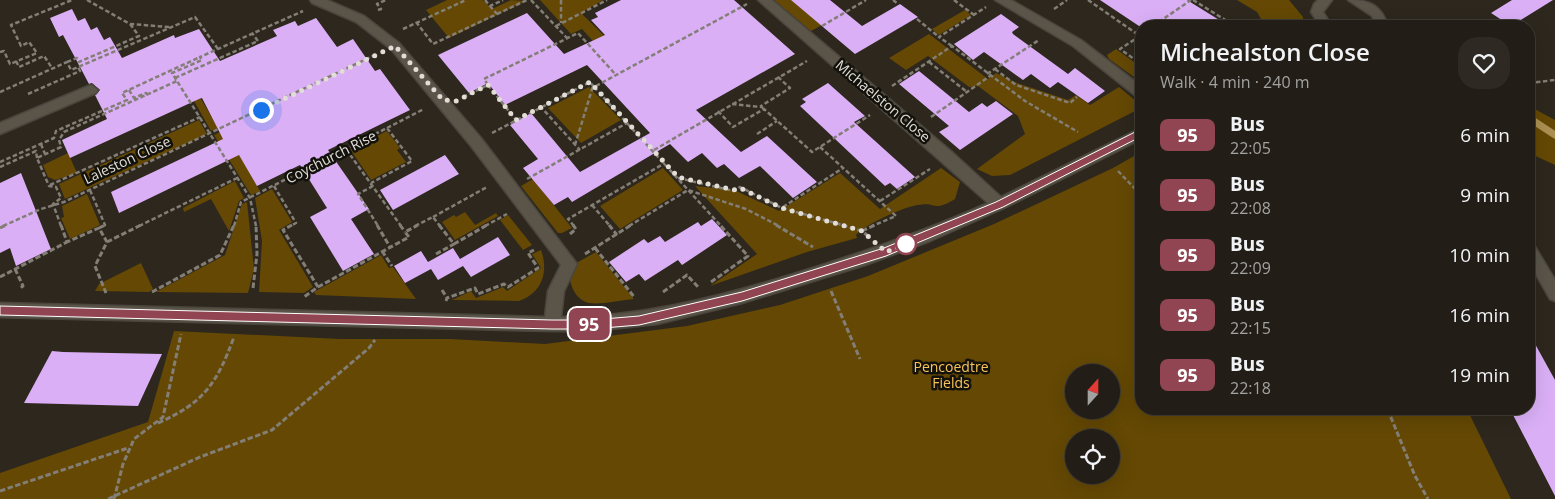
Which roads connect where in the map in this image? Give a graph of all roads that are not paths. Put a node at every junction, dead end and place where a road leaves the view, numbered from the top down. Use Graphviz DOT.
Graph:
graph roads {
  1 [pos="1354,0"];
  2 [pos="1382,0"];
  3 [pos="319,1"];
  4 [pos="758,1"];
  5 [pos="1321,1"];
  6 [pos="995,2"];
  7 [pos="1369,7"];
  8 [pos="1322,20"];
  9 [pos="1379,20"];
  10 [pos="1135,88"];
  11 [pos="91,90"];
  12 [pos="0,129"];
  13 [pos="1135,136"];
  14 [pos="999,204"];
  15 [pos="1535,259"];
  16 [pos="1555,294"];
  17 [pos="0,310"];
  18 [pos="552,324"];
  1 -- 7 [label="street"];
  2 -- 7 [label="street"];
  3 -- 18 [label="street"];
  4 -- 14 [label="street, Michaelston Close"];
  5 -- 8 [label="street"];
  6 -- 10 [label="street"];
  7 -- 9 [label="street"];
  11 -- 12 [label="street"];
  13 -- 14 [label="street"];
  14 -- 18 [label="street"];
  15 -- 16 [label="street"];
  17 -- 18 [label="street"];
}
